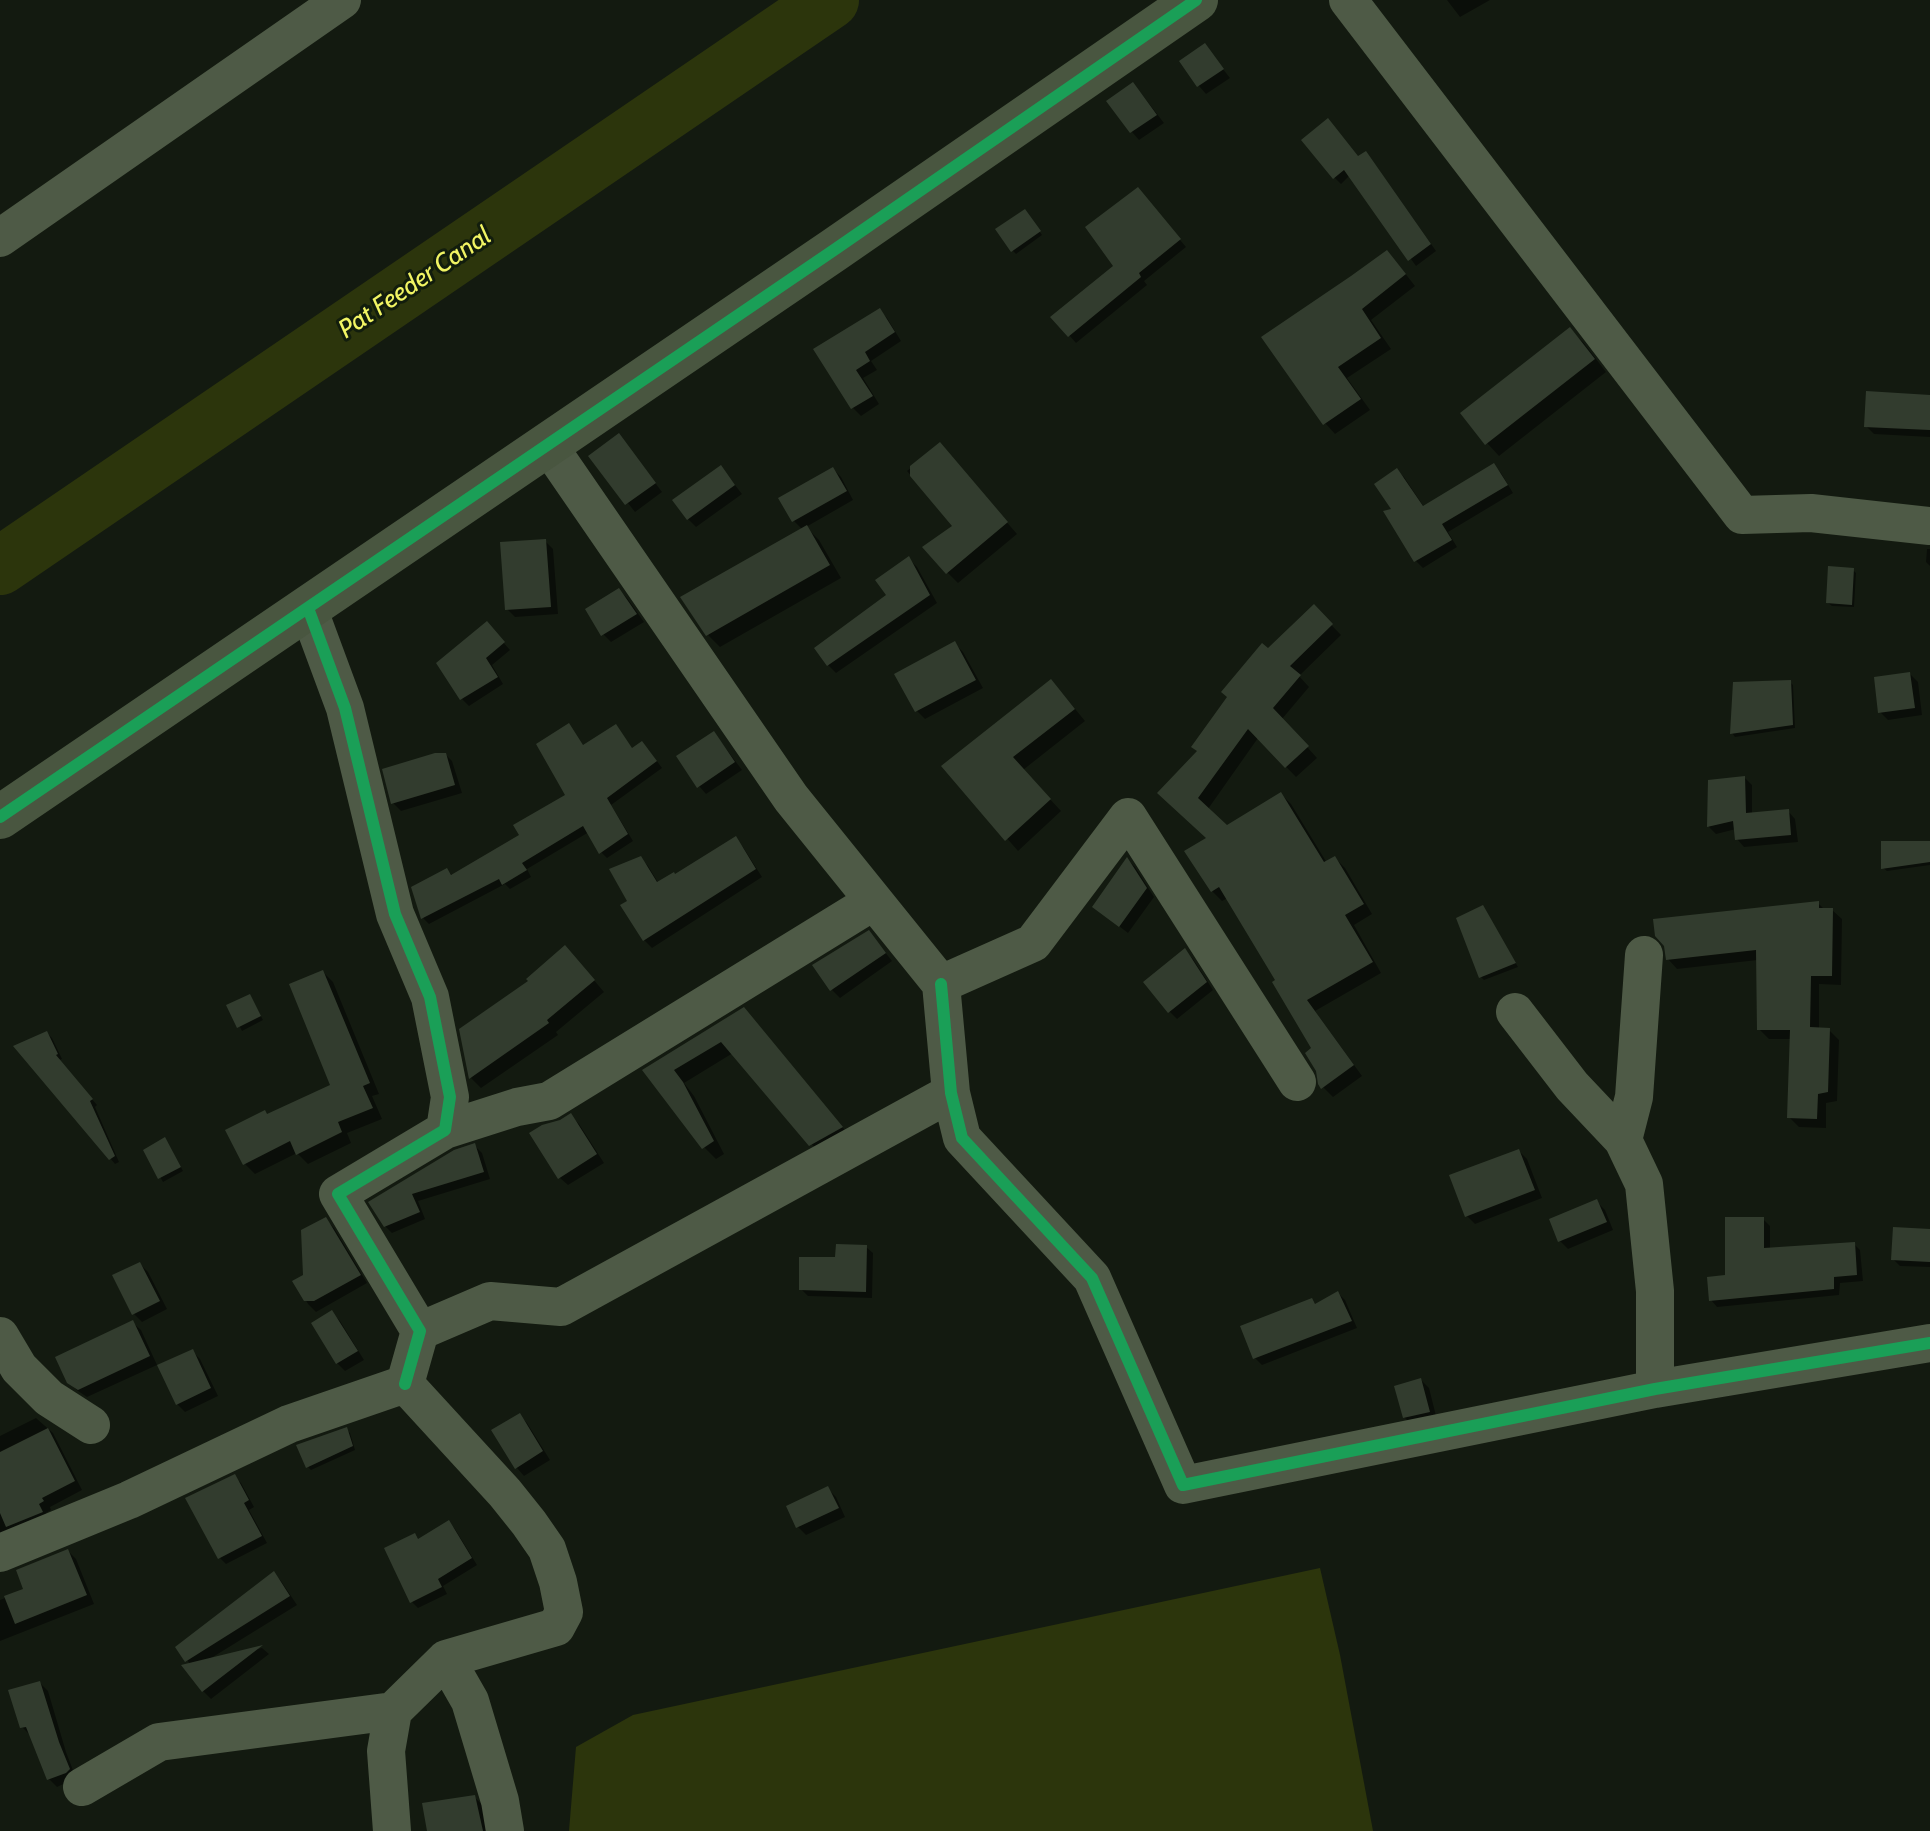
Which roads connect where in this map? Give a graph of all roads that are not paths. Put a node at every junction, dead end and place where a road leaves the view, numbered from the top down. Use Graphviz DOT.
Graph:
graph roads {
  1 [pos="1196,0"];
  2 [pos="1348,0"];
  3 [pos="321,7"];
  4 [pos="0,238"];
  5 [pos="548,445"];
  6 [pos="1930,526"];
  7 [pos="308,608"];
  8 [pos="0,817"];
  9 [pos="874,901"];
  10 [pos="1644,955"];
  11 [pos="941,984"];
  12 [pos="1515,1012"];
  13 [pos="1297,1082"];
  14 [pos="951,1093"];
  15 [pos="445,1130"];
  16 [pos="1623,1140"];
  17 [pos="420,1331"];
  18 [pos="0,1336"];
  19 [pos="1930,1343"];
  20 [pos="405,1384"];
  21 [pos="1655,1389"];
  22 [pos="91,1425"];
  23 [pos="0,1553"];
  24 [pos="446,1659"];
  25 [pos="393,1711"];
  26 [pos="82,1787"];
  27 [pos="392,1831"];
  28 [pos="505,1831"];
  1 -- 5 [label="street"];
  2 -- 6 [label="street"];
  3 -- 4 [label="street"];
  5 -- 7 [label="street"];
  5 -- 9 [label="street"];
  7 -- 8 [label="street"];
  7 -- 15 [label="street"];
  9 -- 11 [label="street"];
  9 -- 15 [label="street"];
  10 -- 16 [label="street"];
  11 -- 13 [label="street"];
  11 -- 14 [label="street"];
  12 -- 16 [label="street"];
  14 -- 17 [label="street"];
  14 -- 21 [label="street"];
  15 -- 17 [label="street"];
  16 -- 21 [label="street"];
  17 -- 20 [label="street"];
  18 -- 22 [label="street"];
  19 -- 21 [label="street"];
  20 -- 23 [label="street"];
  20 -- 24 [label="street"];
  24 -- 25 [label="street"];
  24 -- 28 [label="street"];
  25 -- 26 [label="street"];
  25 -- 27 [label="street"];
}
